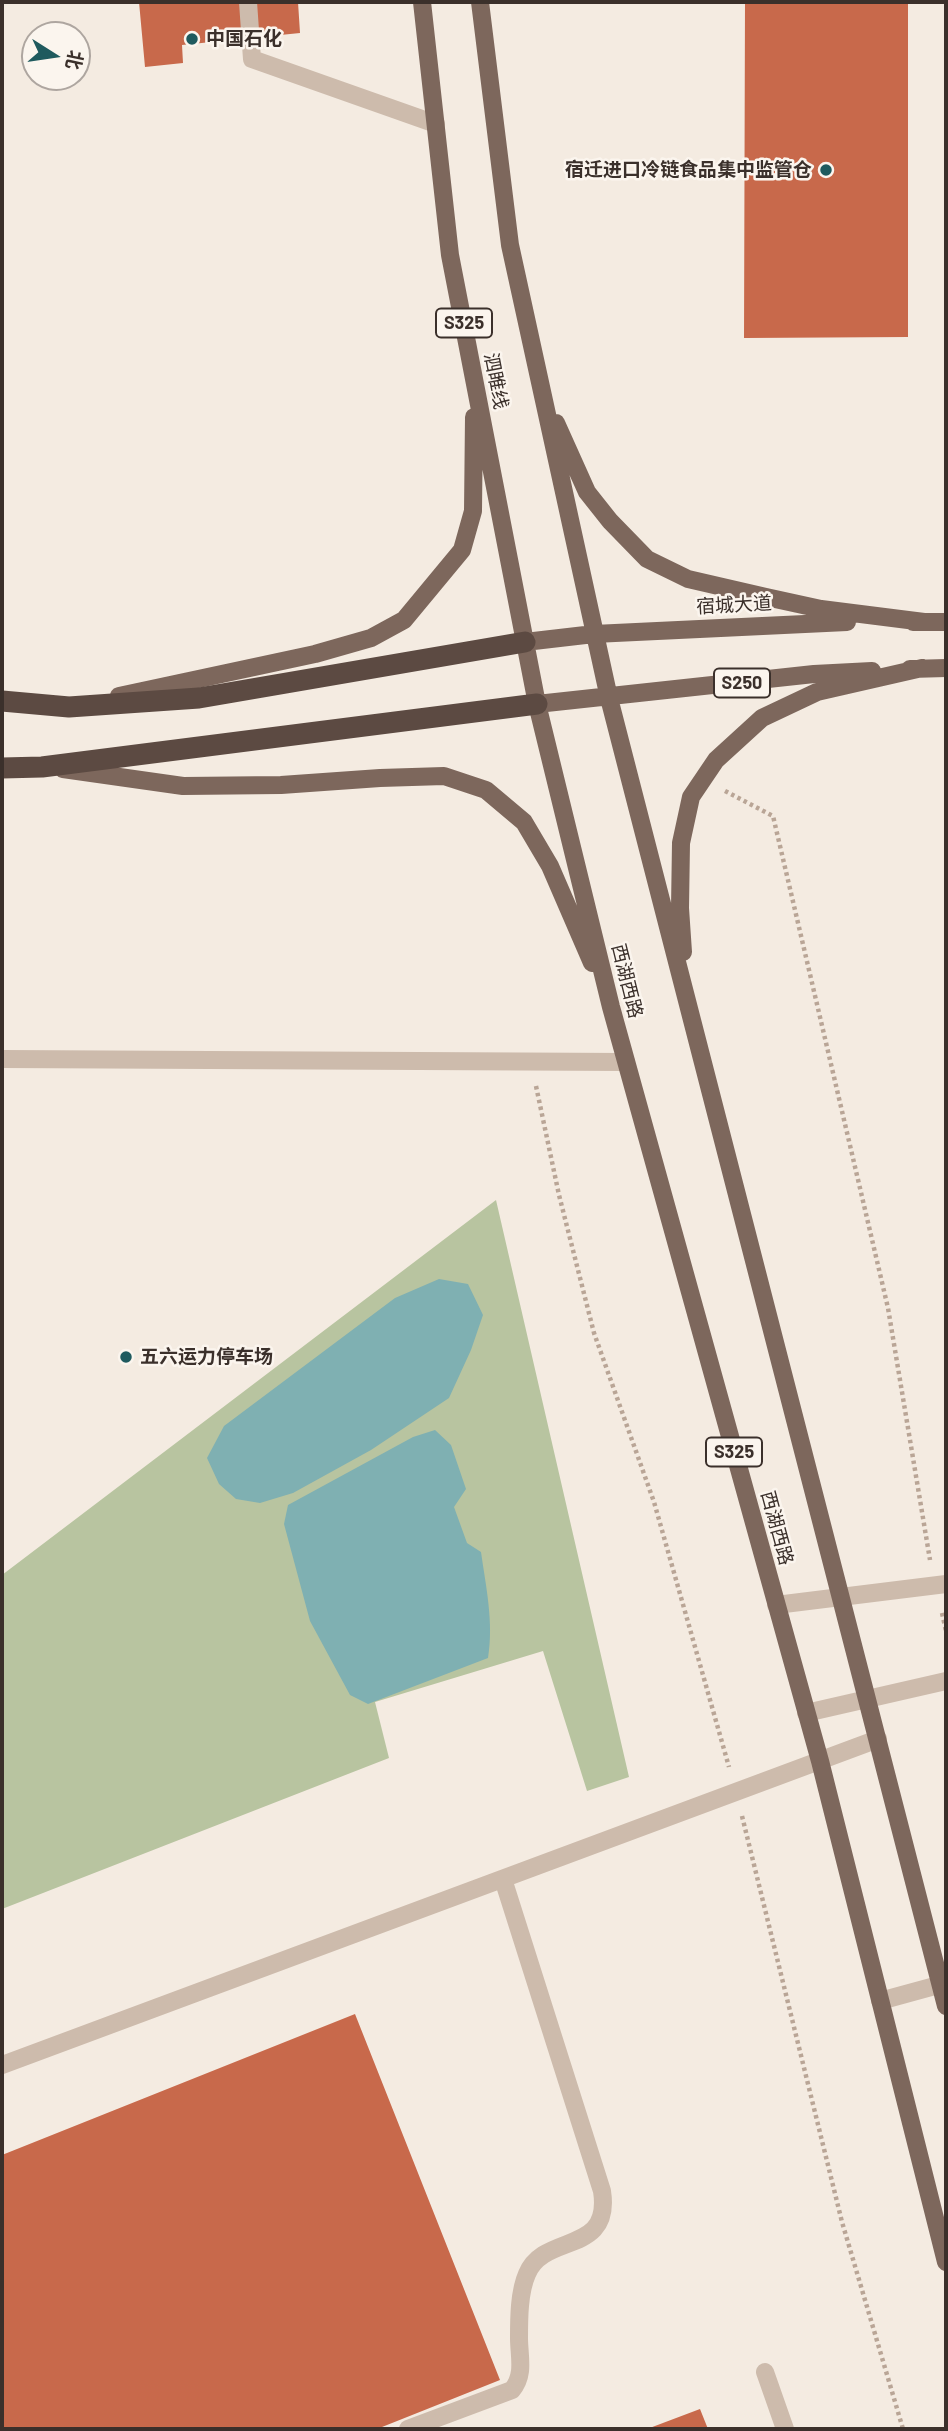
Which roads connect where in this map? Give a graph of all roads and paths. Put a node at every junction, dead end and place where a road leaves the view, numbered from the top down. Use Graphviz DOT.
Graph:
graph roads {
  1 [pos="248,2"];
  2 [pos="422,2"];
  3 [pos="480,2"];
  4 [pos="436,124"];
  5 [pos="474,375"];
  6 [pos="541,390"];
  7 [pos="924,622"];
  8 [pos="946,622"];
  9 [pos="594,634"];
  10 [pos="526,642"];
  11 [pos="922,668"];
  12 [pos="946,668"];
  13 [pos="609,698"];
  14 [pos="2,701"];
  15 [pos="537,705"];
  16 [pos="69,707"];
  17 [pos="42,766"];
  18 [pos="2,768"];
  19 [pos="703,779"];
  20 [pos="685,990"];
  21 [pos="611,1007"];
  22 [pos="2,1059"];
  23 [pos="531,1061"];
  24 [pos="626,1062"];
  25 [pos="941,1585"];
  26 [pos="842,1597"];
  27 [pos="776,1605"];
  28 [pos="946,1630"];
  29 [pos="946,1681"];
  30 [pos="868,1699"];
  31 [pos="806,1713"];
  32 [pos="878,1739"];
  33 [pos="820,1761"];
  34 [pos="736,1792"];
  35 [pos="503,1879"];
  36 [pos="944,1984"];
  37 [pos="880,2001"];
  38 [pos="946,2006"];
  39 [pos="2,2065"];
  40 [pos="946,2262"];
  41 [pos="765,2372"];
  42 [pos="408,2429"];
  43 [pos="785,2429"];
  44 [pos="903,2429"];
  1 -- 4 [label="street"];
  2 -- 4 [label="main road, 泗睢线 / S325"];
  3 -- 6 [label="main road"];
  4 -- 5 [label="main road, 泗睢线 / S325"];
  5 -- 10 [label="main road, 泗睢线 / S325"];
  5 -- 16 [label="main road"];
  6 -- 7 [label="main road"];
  6 -- 9 [label="main road"];
  7 -- 8 [label="main road, 宿城大道"];
  7 -- 9 [label="main road, 宿城大道"];
  9 -- 10 [label="main road, 宿城大道"];
  9 -- 13 [label="main road"];
  10 -- 15 [label="main road, 西湖西路 / S325"];
  10 -- 16 [label="highway"];
  11 -- 12 [label="main road, S250"];
  11 -- 13 [label="main road, S250"];
  11 -- 19 [label="main road"];
  13 -- 15 [label="main road, S250"];
  13 -- 20 [label="main road"];
  14 -- 16 [label="highway"];
  15 -- 17 [label="highway"];
  15 -- 21 [label="main road, 西湖西路 / S325"];
  17 -- 18 [label="highway"];
  17 -- 21 [label="main road"];
  19 -- 20 [label="main road"];
  19 -- 25 [label="path"];
  20 -- 26 [label="main road"];
  21 -- 24 [label="main road, 西湖西路 / S325"];
  22 -- 23 [label="street"];
  23 -- 24 [label="street"];
  23 -- 34 [label="path"];
  24 -- 27 [label="main road, 西湖西路 / S325"];
  25 -- 26 [label="street"];
  25 -- 28 [label="path"];
  26 -- 27 [label="street"];
  26 -- 30 [label="main road"];
  27 -- 31 [label="main road, 西湖西路 / S325"];
  29 -- 30 [label="street"];
  30 -- 31 [label="street"];
  30 -- 32 [label="main road"];
  31 -- 33 [label="main road, 西湖西路 / S325"];
  32 -- 33 [label="street"];
  32 -- 36 [label="main road"];
  33 -- 34 [label="street"];
  33 -- 37 [label="main road, 西湖西路 / S325"];
  34 -- 35 [label="street"];
  34 -- 44 [label="path"];
  35 -- 39 [label="street"];
  35 -- 42 [label="street"];
  36 -- 37 [label="street"];
  36 -- 38 [label="main road"];
  37 -- 40 [label="main road, 西湖西路 / S325"];
  41 -- 43 [label="street"];
}
